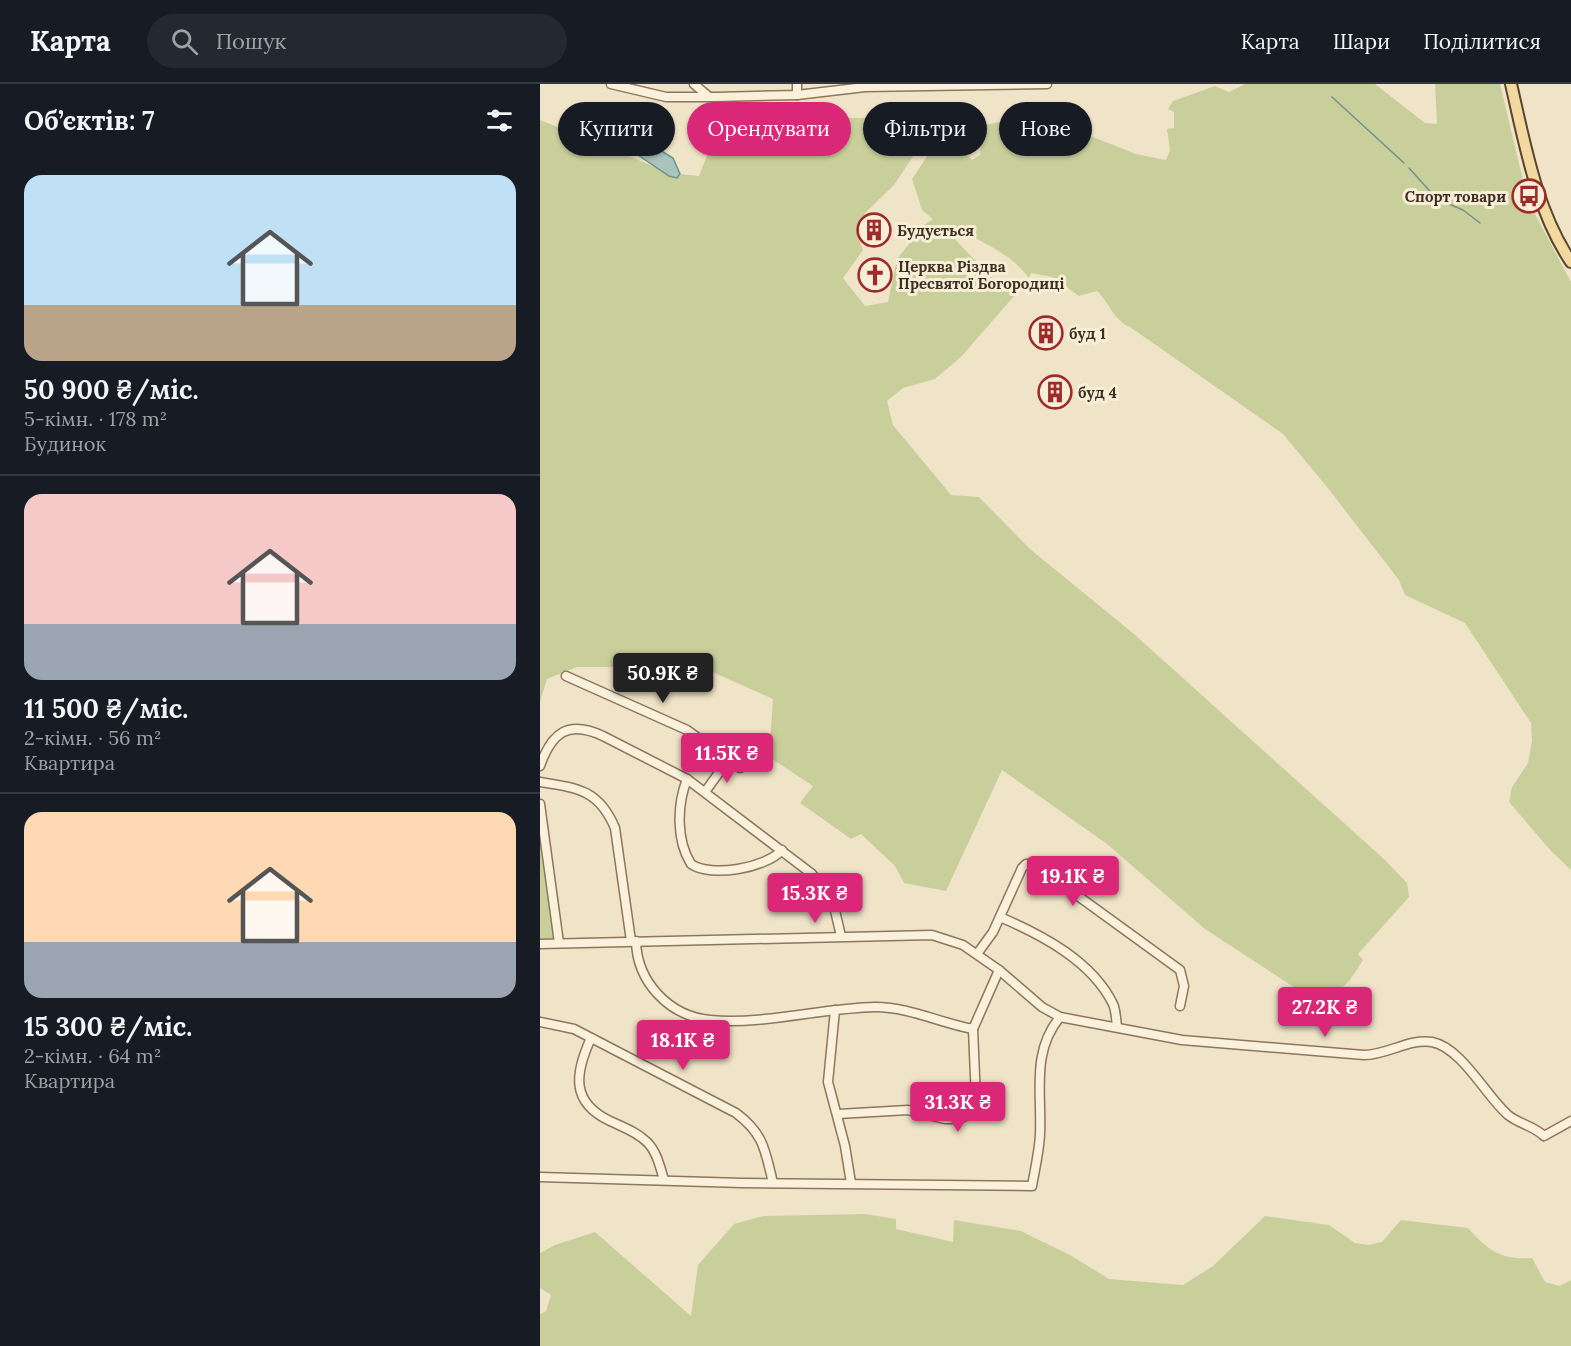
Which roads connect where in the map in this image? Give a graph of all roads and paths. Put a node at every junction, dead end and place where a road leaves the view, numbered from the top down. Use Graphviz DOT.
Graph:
graph roads {
  1 [pos="611,84"];
  2 [pos="694,84"];
  3 [pos="797,84"];
  4 [pos="1047,84"];
  5 [pos="1510,84"];
  6 [pos="623,86"];
  7 [pos="797,95"];
  8 [pos="708,96"];
  9 [pos="1571,262"];
  10 [pos="566,676"];
  11 [pos="728,760"];
  12 [pos="540,766"];
  13 [pos="740,768"];
  14 [pos="687,779"];
  15 [pos="540,782"];
  16 [pos="705,792"];
  17 [pos="540,804"];
  18 [pos="782,850"];
  19 [pos="1000,917"];
  20 [pos="841,936"];
  21 [pos="633,941"];
  22 [pos="559,943"];
  23 [pos="540,944"];
  24 [pos="977,954"];
  25 [pos="999,970"];
  26 [pos="1180,1006"];
  27 [pos="835,1010"];
  28 [pos="1060,1017"];
  29 [pos="540,1022"];
  30 [pos="1117,1027"];
  31 [pos="973,1029"];
  32 [pos="591,1038"];
  33 [pos="838,1114"];
  34 [pos="1571,1121"];
  35 [pos="540,1177"];
  36 [pos="664,1180"];
  37 [pos="773,1183"];
  38 [pos="851,1183"];
  1 -- 6 [label="street"];
  2 -- 8 [label="street"];
  3 -- 7 [label="street"];
  4 -- 7 [label="street"];
  5 -- 9 [label="main road"];
  6 -- 8 [label="street"];
  7 -- 8 [label="street"];
  10 -- 11 [label="street"];
  11 -- 13 [label="street"];
  11 -- 16 [label="street"];
  12 -- 14 [label="street"];
  14 -- 16 [label="street"];
  14 -- 18 [label="street"];
  15 -- 21 [label="street"];
  16 -- 18 [label="street"];
  17 -- 22 [label="street"];
  18 -- 20 [label="street"];
  19 -- 24 [label="street"];
  19 -- 26 [label="street"];
  19 -- 30 [label="street"];
  20 -- 21 [label="street"];
  20 -- 24 [label="street"];
  21 -- 22 [label="street"];
  21 -- 27 [label="street"];
  22 -- 23 [label="street"];
  24 -- 25 [label="street"];
  25 -- 28 [label="street"];
  25 -- 31 [label="street"];
  27 -- 31 [label="street"];
  27 -- 33 [label="street"];
  28 -- 30 [label="street"];
  28 -- 38 [label="street"];
  29 -- 32 [label="street"];
  30 -- 34 [label="street"];
  31 -- 33 [label="street"];
  32 -- 36 [label="street"];
  32 -- 37 [label="street"];
  33 -- 38 [label="street"];
  35 -- 36 [label="street"];
  36 -- 37 [label="street"];
  37 -- 38 [label="street"];
}
